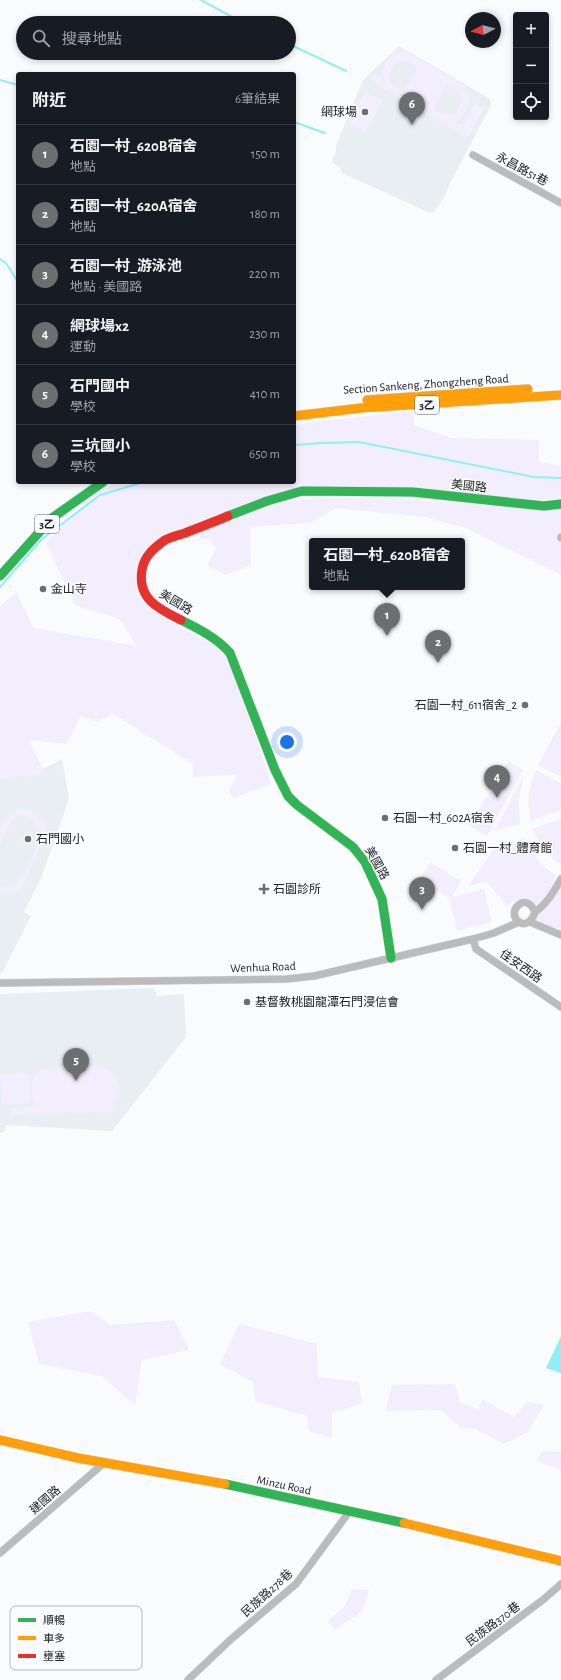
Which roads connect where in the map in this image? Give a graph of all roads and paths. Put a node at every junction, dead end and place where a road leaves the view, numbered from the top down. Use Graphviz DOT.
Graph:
graph roads {
  1 [pos="473,155"];
  2 [pos="561,203"];
  3 [pos="561,388"];
  4 [pos="561,395"];
  5 [pos="296,407"];
  6 [pos="296,416"];
  7 [pos="86,484"];
  8 [pos="100,484"];
  9 [pos="561,504"];
  10 [pos="0,567"];
  11 [pos="0,576"];
  12 [pos="561,880"];
  13 [pos="535,912"];
  14 [pos="519,922"];
  15 [pos="530,922"];
  16 [pos="561,935"];
  17 [pos="474,939"];
  18 [pos="391,958"];
  19 [pos="0,983"];
  20 [pos="561,1007"];
  21 [pos="0,1440"];
  22 [pos="104,1463"];
  23 [pos="349,1512"];
  24 [pos="0,1553"];
  25 [pos="561,1560"];
  26 [pos="561,1584"];
  27 [pos="188,1680"];
  28 [pos="436,1680"];
  1 -- 2 [label="street, 永昌路51巷"];
  3 -- 5 [label="street, Section Sankeng, Zhongzheng Road / 3乙"];
  4 -- 6 [label="street, Section Sankeng, Zhongzheng Road / 3乙"];
  7 -- 10 [label="street, 3乙"];
  8 -- 11 [label="street, 3乙"];
  9 -- 18 [label="street, 美國路"];
  12 -- 13 [label="street"];
  13 -- 14 [label="street"];
  13 -- 15 [label="street"];
  14 -- 15 [label="street, Wenhua Road"];
  14 -- 17 [label="street, Wenhua Road"];
  15 -- 16 [label="street"];
  17 -- 18 [label="street, Wenhua Road"];
  17 -- 20 [label="street, 佳安西路"];
  18 -- 19 [label="street, Wenhua Road"];
  21 -- 22 [label="street, Minzu Road"];
  22 -- 23 [label="street, Minzu Road"];
  22 -- 24 [label="street, 建國路"];
  23 -- 25 [label="street, Minzu Road"];
  23 -- 27 [label="street, 民族路278巷"];
  26 -- 28 [label="street, 民族路370巷"];
}
